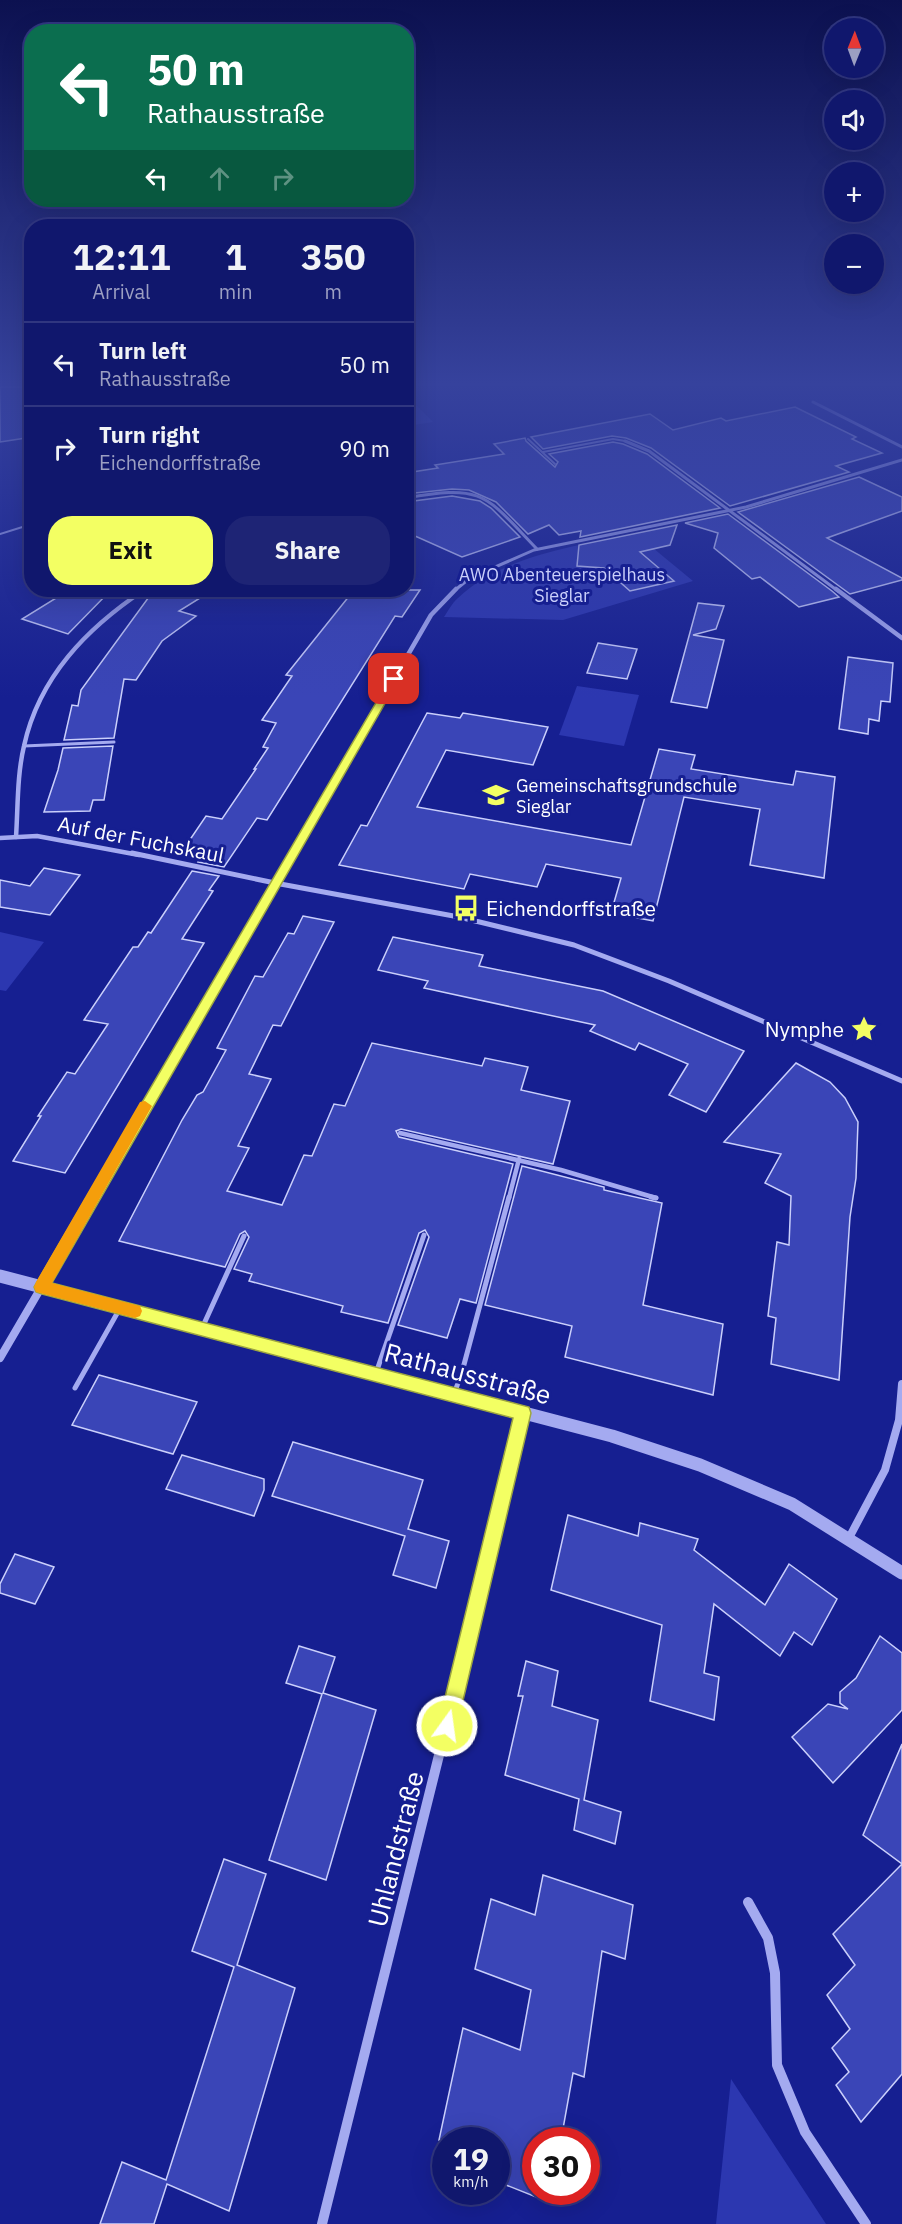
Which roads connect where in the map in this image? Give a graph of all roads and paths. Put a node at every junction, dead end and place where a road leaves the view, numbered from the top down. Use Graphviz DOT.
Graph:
graph roads {
  1 [pos="703,491"];
  2 [pos="798,491"];
  3 [pos="414,497"];
  4 [pos="730,511"];
  5 [pos="24,526"];
  6 [pos="0,534"];
  7 [pos="537,549"];
  8 [pos="134,597"];
  9 [pos="902,638"];
  10 [pos="114,742"];
  11 [pos="24,746"];
  12 [pos="16,837"];
  13 [pos="0,838"];
  14 [pos="275,883"];
  15 [pos="902,1081"];
  16 [pos="400,1133"];
  17 [pos="519,1159"];
  18 [pos="656,1198"];
  19 [pos="424,1235"];
  20 [pos="244,1236"];
  21 [pos="0,1276"];
  22 [pos="42,1287"];
  23 [pos="121,1308"];
  24 [pos="202,1329"];
  25 [pos="0,1358"];
  26 [pos="376,1373"];
  27 [pos="902,1384"];
  28 [pos="75,1388"];
  29 [pos="454,1394"];
  30 [pos="523,1413"];
  31 [pos="849,1538"];
  32 [pos="902,1573"];
  33 [pos="748,1902"];
  34 [pos="322,2224"];
  35 [pos="866,2224"];
  1 -- 4 [label="street"];
  2 -- 4 [label="street"];
  3 -- 7 [label="street"];
  4 -- 7 [label="street"];
  4 -- 9 [label="street"];
  5 -- 6 [label="lane"];
  7 -- 14 [label="street"];
  8 -- 11 [label="street"];
  10 -- 11 [label="lane"];
  11 -- 12 [label="street"];
  12 -- 13 [label="street, Auf der Fuchskaul"];
  12 -- 14 [label="street, Auf der Fuchskaul"];
  14 -- 15 [label="street, Auf der Fuchskaul"];
  14 -- 22 [label="street"];
  16 -- 17 [label="lane"];
  17 -- 18 [label="lane"];
  17 -- 29 [label="lane"];
  19 -- 26 [label="lane"];
  20 -- 24 [label="lane"];
  21 -- 22 [label="street, Rathausstraße"];
  22 -- 23 [label="street, Rathausstraße"];
  22 -- 25 [label="street"];
  23 -- 24 [label="street, Rathausstraße"];
  23 -- 28 [label="lane"];
  24 -- 26 [label="street, Rathausstraße"];
  26 -- 29 [label="street, Rathausstraße"];
  27 -- 31 [label="street"];
  29 -- 30 [label="street, Rathausstraße"];
  30 -- 31 [label="street, Rathausstraße"];
  30 -- 34 [label="street, Uhlandstraße"];
  31 -- 32 [label="street, Rathausstraße"];
  33 -- 35 [label="street"];
}
